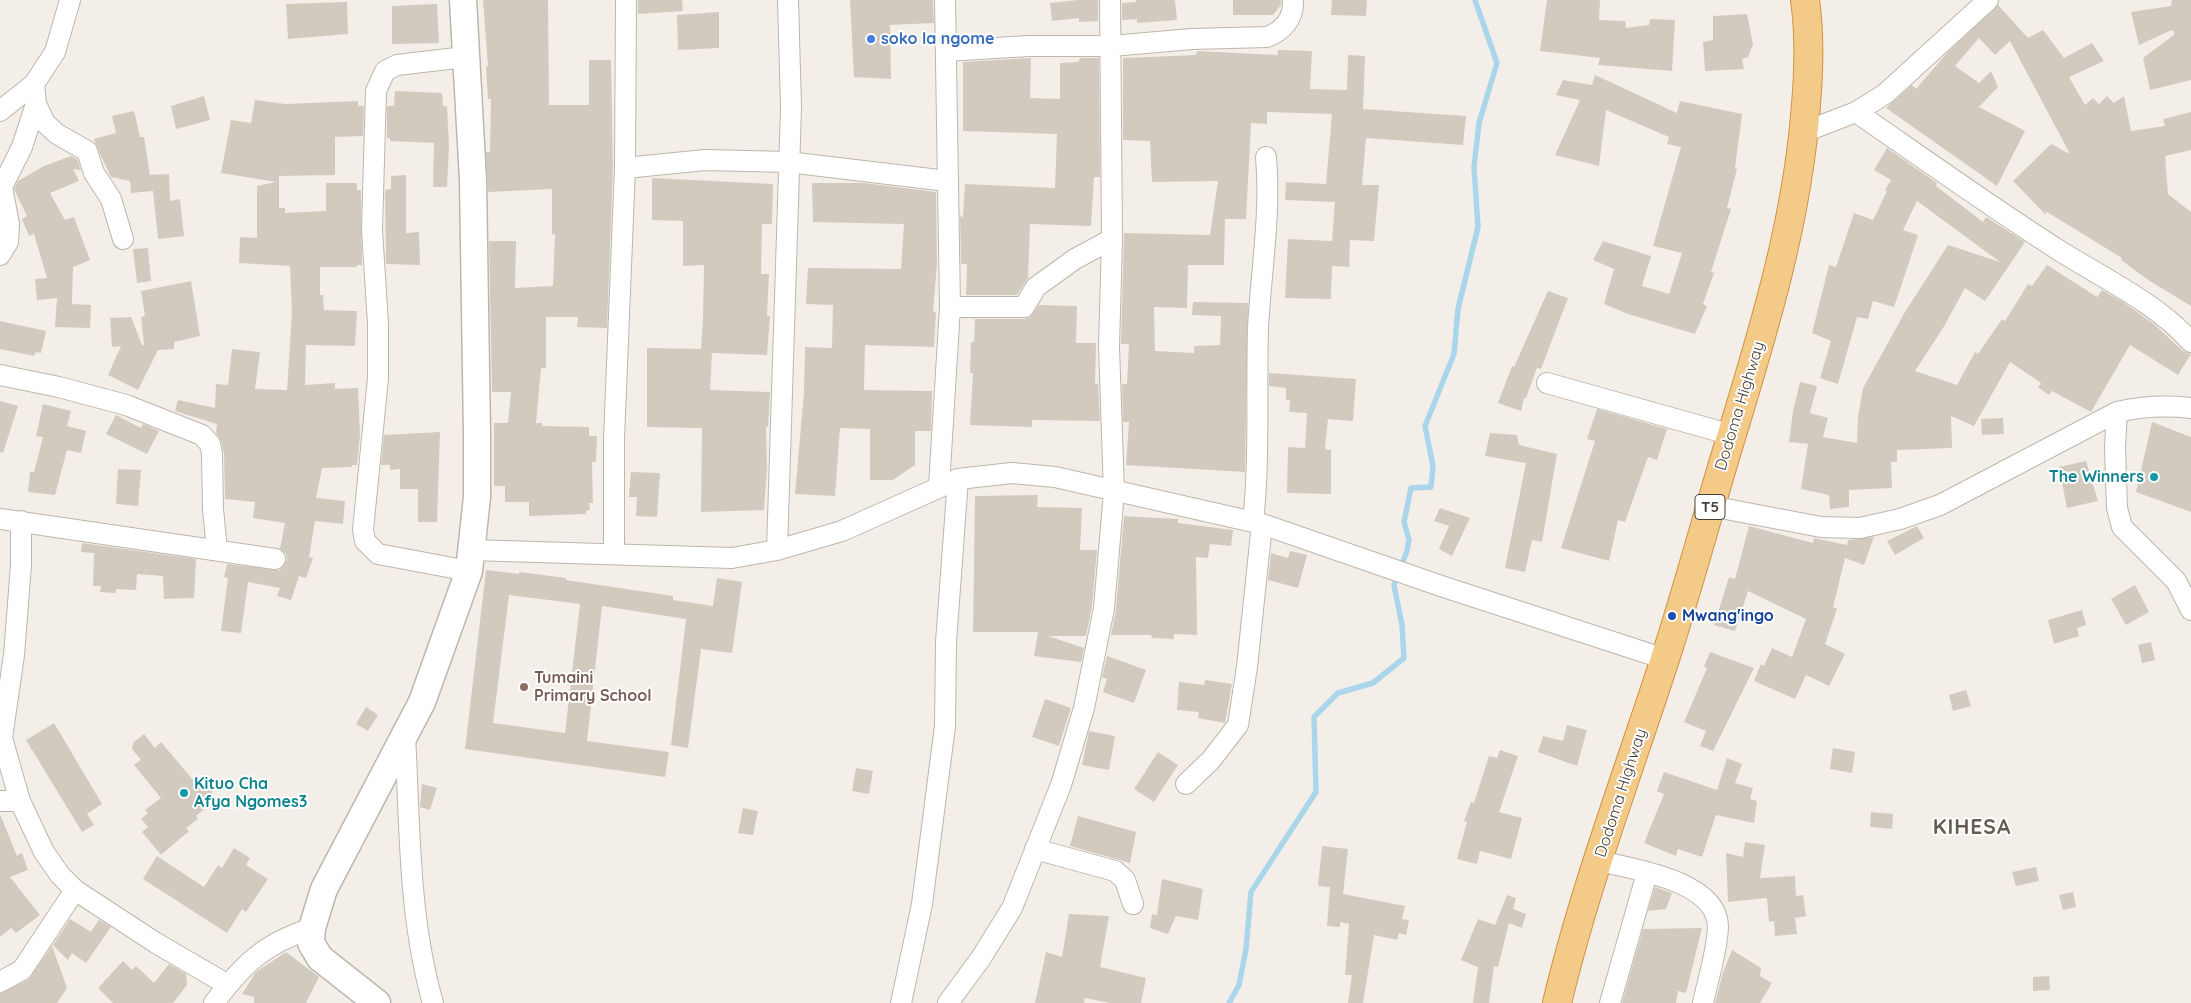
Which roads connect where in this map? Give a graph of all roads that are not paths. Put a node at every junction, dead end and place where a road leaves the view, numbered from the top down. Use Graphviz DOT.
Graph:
graph roads {
  1 [pos="70,0"];
  2 [pos="463,0"];
  3 [pos="626,0"];
  4 [pos="788,0"];
  5 [pos="945,0"];
  6 [pos="1110,0"];
  7 [pos="1293,0"];
  8 [pos="1805,0"];
  9 [pos="1988,0"];
  10 [pos="1111,46"];
  11 [pos="946,51"];
  12 [pos="465,57"];
  13 [pos="34,84"];
  14 [pos="36,104"];
  15 [pos="0,112"];
  16 [pos="1856,112"];
  17 [pos="1804,132"];
  18 [pos="1266,157"];
  19 [pos="788,162"];
  20 [pos="624,168"];
  21 [pos="948,181"];
  22 [pos="123,239"];
  23 [pos="1112,239"];
  24 [pos="0,255"];
  25 [pos="950,307"];
  26 [pos="2191,342"];
  27 [pos="0,375"];
  28 [pos="1547,383"];
  29 [pos="2191,408"];
  30 [pos="2117,412"];
  31 [pos="1732,435"];
  32 [pos="948,483"];
  33 [pos="1114,492"];
  34 [pos="1710,506"];
  35 [pos="0,519"];
  36 [pos="21,521"];
  37 [pos="1257,523"];
  38 [pos="217,550"];
  39 [pos="777,550"];
  40 [pos="614,554"];
  41 [pos="275,559"];
  42 [pos="470,560"];
  43 [pos="2191,610"];
  44 [pos="1665,659"];
  45 [pos="405,735"];
  46 [pos="1,737"];
  47 [pos="1186,784"];
  48 [pos="10,801"];
  49 [pos="1036,849"];
  50 [pos="1599,861"];
  51 [pos="1647,873"];
  52 [pos="75,890"];
  53 [pos="1133,904"];
  54 [pos="312,928"];
  55 [pos="0,982"];
  56 [pos="228,985"];
  57 [pos="370,1000"];
  58 [pos="214,1003"];
  59 [pos="433,1003"];
  60 [pos="901,1003"];
  61 [pos="948,1003"];
  62 [pos="1557,1003"];
  63 [pos="1610,1003"];
  64 [pos="1703,1003"];
  1 -- 13 [label="street"];
  2 -- 12 [label="street"];
  3 -- 20 [label="street"];
  4 -- 19 [label="street"];
  5 -- 11 [label="street"];
  6 -- 10 [label="street"];
  7 -- 10 [label="street"];
  8 -- 17 [label="highway, Dodoma Highway / T5"];
  9 -- 16 [label="street"];
  10 -- 11 [label="street"];
  10 -- 23 [label="street"];
  11 -- 21 [label="street"];
  12 -- 42 [label="street"];
  12 -- 42 [label="street"];
  13 -- 14 [label="street"];
  13 -- 15 [label="street"];
  14 -- 22 [label="street"];
  14 -- 24 [label="street"];
  16 -- 17 [label="street"];
  16 -- 26 [label="street"];
  17 -- 31 [label="highway, Dodoma Highway / T5"];
  18 -- 37 [label="street"];
  19 -- 20 [label="street"];
  19 -- 21 [label="street"];
  19 -- 39 [label="street"];
  20 -- 40 [label="street"];
  21 -- 25 [label="street"];
  23 -- 25 [label="street"];
  23 -- 33 [label="street"];
  25 -- 32 [label="street"];
  27 -- 38 [label="street"];
  28 -- 31 [label="street"];
  29 -- 30 [label="street"];
  30 -- 34 [label="street"];
  30 -- 43 [label="street"];
  31 -- 34 [label="highway, Dodoma Highway / T5"];
  32 -- 33 [label="street"];
  32 -- 39 [label="street"];
  32 -- 60 [label="street"];
  33 -- 37 [label="street"];
  33 -- 49 [label="street"];
  34 -- 44 [label="highway, Dodoma Highway / T5"];
  35 -- 36 [label="street"];
  36 -- 38 [label="street"];
  36 -- 46 [label="street"];
  37 -- 44 [label="street"];
  37 -- 47 [label="street"];
  38 -- 41 [label="street"];
  39 -- 40 [label="street"];
  40 -- 42 [label="street"];
  42 -- 45 [label="street"];
  44 -- 50 [label="highway, Dodoma Highway / T5"];
  45 -- 54 [label="street"];
  45 -- 59 [label="street"];
  46 -- 48 [label="street"];
  48 -- 52 [label="street"];
  49 -- 53 [label="street"];
  49 -- 61 [label="street"];
  50 -- 51 [label="street"];
  50 -- 62 [label="highway, Dodoma Highway / T5"];
  51 -- 63 [label="street"];
  51 -- 64 [label="street"];
  52 -- 55 [label="street"];
  52 -- 56 [label="street"];
  54 -- 56 [label="street"];
  54 -- 57 [label="street"];
  56 -- 58 [label="street"];
}
